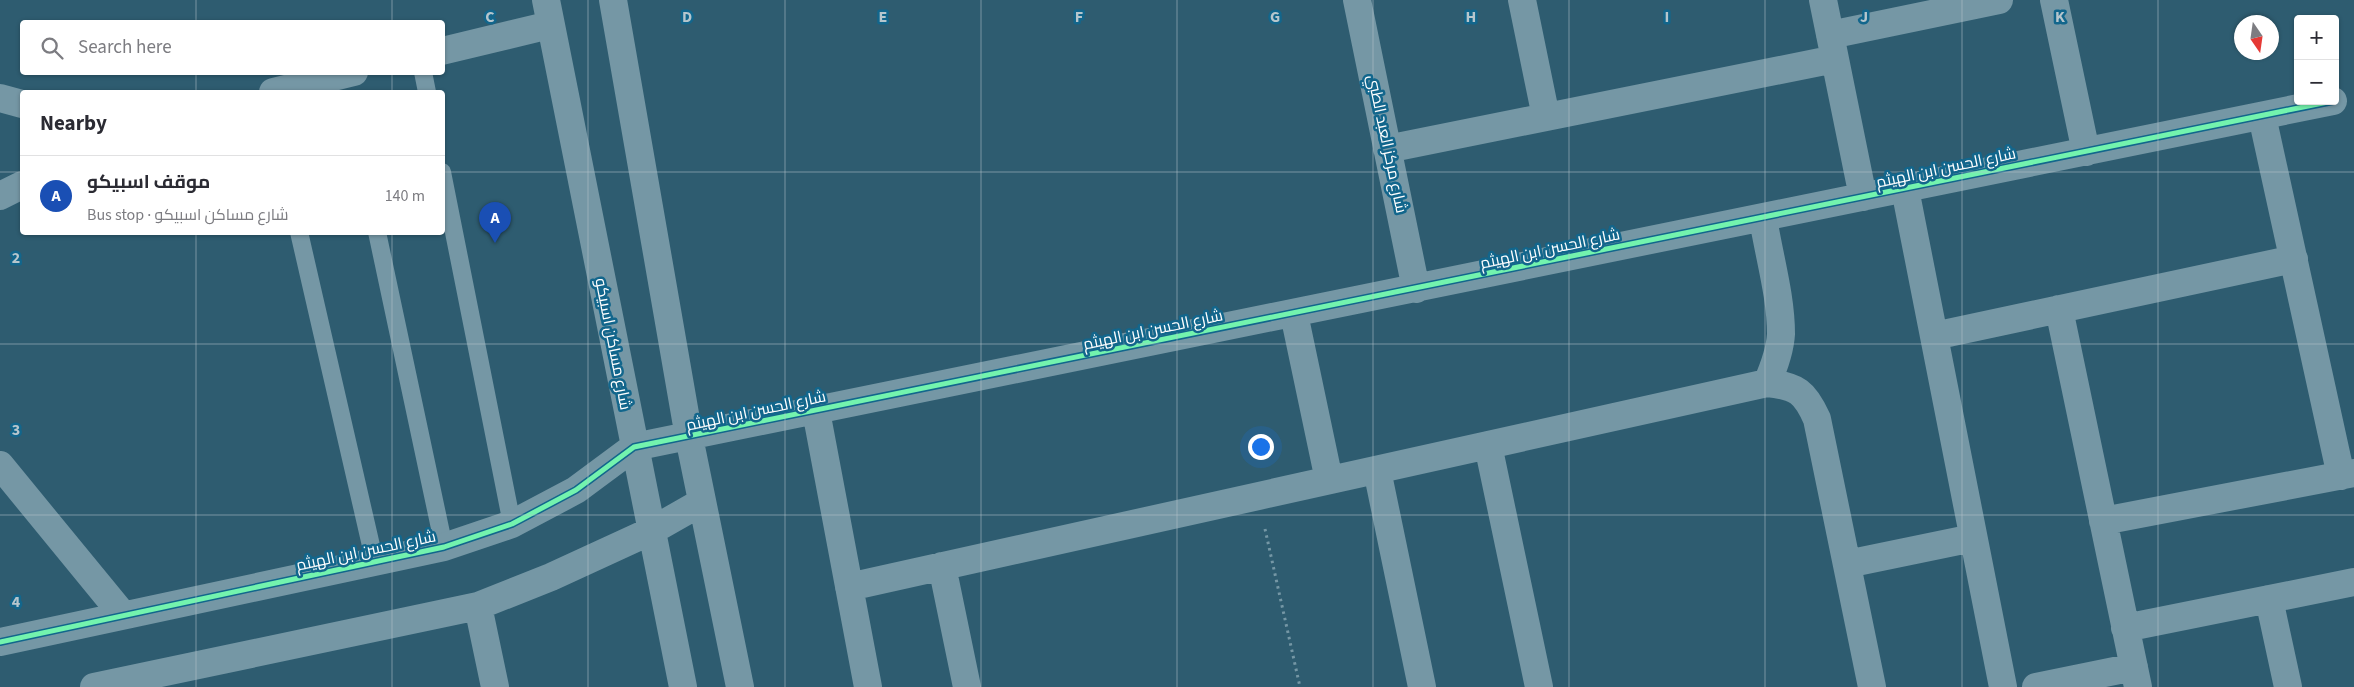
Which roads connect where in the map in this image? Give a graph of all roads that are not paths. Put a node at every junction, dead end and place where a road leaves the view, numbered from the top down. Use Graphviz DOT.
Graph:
graph roads {
  1 [pos="613,0"];
  2 [pos="1357,0"];
  3 [pos="1522,0"];
  4 [pos="1823,0"];
  5 [pos="1999,0"];
  6 [pos="2054,0"];
  7 [pos="548,12"];
  8 [pos="1833,47"];
  9 [pos="445,50"];
  10 [pos="424,75"];
  11 [pos="348,80"];
  12 [pos="286,90"];
  13 [pos="427,90"];
  14 [pos="2354,97"];
  15 [pos="0,98"];
  16 [pos="2339,100"];
  17 [pos="20,103"];
  18 [pos="2315,105"];
  19 [pos="2262,116"];
  20 [pos="1546,117"];
  21 [pos="1388,149"];
  22 [pos="2086,152"];
  23 [pos="20,186"];
  24 [pos="445,187"];
  25 [pos="1904,188"];
  26 [pos="0,196"];
  27 [pos="1863,198"];
  28 [pos="1763,218"];
  29 [pos="300,235"];
  30 [pos="378,235"];
  31 [pos="2294,259"];
  32 [pos="1416,289"];
  33 [pos="2059,309"];
  34 [pos="1294,314"];
  35 [pos="1934,336"];
  36 [pos="1767,383"];
  37 [pos="816,411"];
  38 [pos="689,437"];
  39 [pos="1488,445"];
  40 [pos="634,447"];
  41 [pos="0,465"];
  42 [pos="1377,470"];
  43 [pos="2347,475"];
  44 [pos="1329,480"];
  45 [pos="702,502"];
  46 [pos="2103,521"];
  47 [pos="512,524"];
  48 [pos="651,531"];
  49 [pos="1973,538"];
  50 [pos="444,547"];
  51 [pos="375,562"];
  52 [pos="1847,564"];
  53 [pos="942,566"];
  54 [pos="2354,582"];
  55 [pos="849,587"];
  56 [pos="2269,598"];
  57 [pos="478,606"];
  58 [pos="124,615"];
  59 [pos="2125,628"];
  60 [pos="0,642"];
  61 [pos="2136,677"];
  62 [pos="104,686"];
  63 [pos="495,687"];
  64 [pos="682,687"];
  65 [pos="740,687"];
  66 [pos="868,687"];
  67 [pos="967,687"];
  68 [pos="1422,687"];
  69 [pos="1539,687"];
  70 [pos="1872,687"];
  71 [pos="2003,687"];
  72 [pos="2036,687"];
  73 [pos="2288,687"];
  1 -- 38 [label="street"];
  2 -- 21 [label="street, شارع مركز العبد الطبي"];
  3 -- 20 [label="street"];
  4 -- 8 [label="street"];
  5 -- 8 [label="street"];
  6 -- 22 [label="street"];
  7 -- 9 [label="street"];
  7 -- 40 [label="street, شارع مساكن اسبيكو"];
  8 -- 20 [label="street"];
  8 -- 27 [label="street"];
  10 -- 13 [label="lane"];
  11 -- 12 [label="street"];
  14 -- 16 [label="street, شارع الحسن ابن الهيثم"];
  15 -- 17 [label="street"];
  18 -- 19 [label="street, شارع الحسن ابن الهيثم"];
  19 -- 22 [label="street, شارع الحسن ابن الهيثم"];
  19 -- 31 [label="street"];
  20 -- 21 [label="street"];
  21 -- 32 [label="street, شارع مركز العبد الطبي"];
  22 -- 25 [label="street, شارع الحسن ابن الهيثم"];
  23 -- 26 [label="street"];
  24 -- 47 [label="lane"];
  25 -- 27 [label="street, شارع الحسن ابن الهيثم"];
  25 -- 35 [label="street"];
  27 -- 28 [label="street, شارع الحسن ابن الهيثم"];
  28 -- 32 [label="street, شارع الحسن ابن الهيثم"];
  28 -- 36 [label="street"];
  29 -- 51 [label="lane"];
  30 -- 50 [label="lane"];
  31 -- 33 [label="street"];
  31 -- 43 [label="street"];
  32 -- 34 [label="street, شارع الحسن ابن الهيثم"];
  33 -- 35 [label="street"];
  33 -- 46 [label="street"];
  34 -- 37 [label="street, شارع الحسن ابن الهيثم"];
  34 -- 44 [label="street"];
  35 -- 49 [label="street"];
  36 -- 39 [label="street"];
  36 -- 52 [label="street"];
  37 -- 38 [label="street, شارع الحسن ابن الهيثم"];
  37 -- 55 [label="street"];
  38 -- 40 [label="street, شارع الحسن ابن الهيثم"];
  38 -- 45 [label="street"];
  39 -- 42 [label="street"];
  39 -- 69 [label="street"];
  40 -- 47 [label="street, شارع الحسن ابن الهيثم"];
  40 -- 48 [label="street, شارع مساكن اسبيكو"];
  41 -- 58 [label="street"];
  42 -- 44 [label="street"];
  42 -- 68 [label="street"];
  43 -- 46 [label="street"];
  44 -- 53 [label="street"];
  45 -- 48 [label="street"];
  45 -- 65 [label="street"];
  46 -- 59 [label="street"];
  47 -- 50 [label="street, شارع الحسن ابن الهيثم"];
  48 -- 57 [label="street"];
  48 -- 64 [label="street, شارع مساكن اسبيكو"];
  49 -- 52 [label="street"];
  49 -- 71 [label="street"];
  50 -- 51 [label="street, شارع الحسن ابن الهيثم"];
  51 -- 58 [label="street, شارع الحسن ابن الهيثم"];
  52 -- 70 [label="street"];
  53 -- 55 [label="street"];
  53 -- 67 [label="street"];
  54 -- 56 [label="street"];
  55 -- 66 [label="street"];
  56 -- 59 [label="street"];
  56 -- 73 [label="street"];
  57 -- 62 [label="street"];
  57 -- 63 [label="street"];
  58 -- 60 [label="street, شارع الحسن ابن الهيثم"];
  59 -- 61 [label="street"];
  61 -- 72 [label="street"];
}
